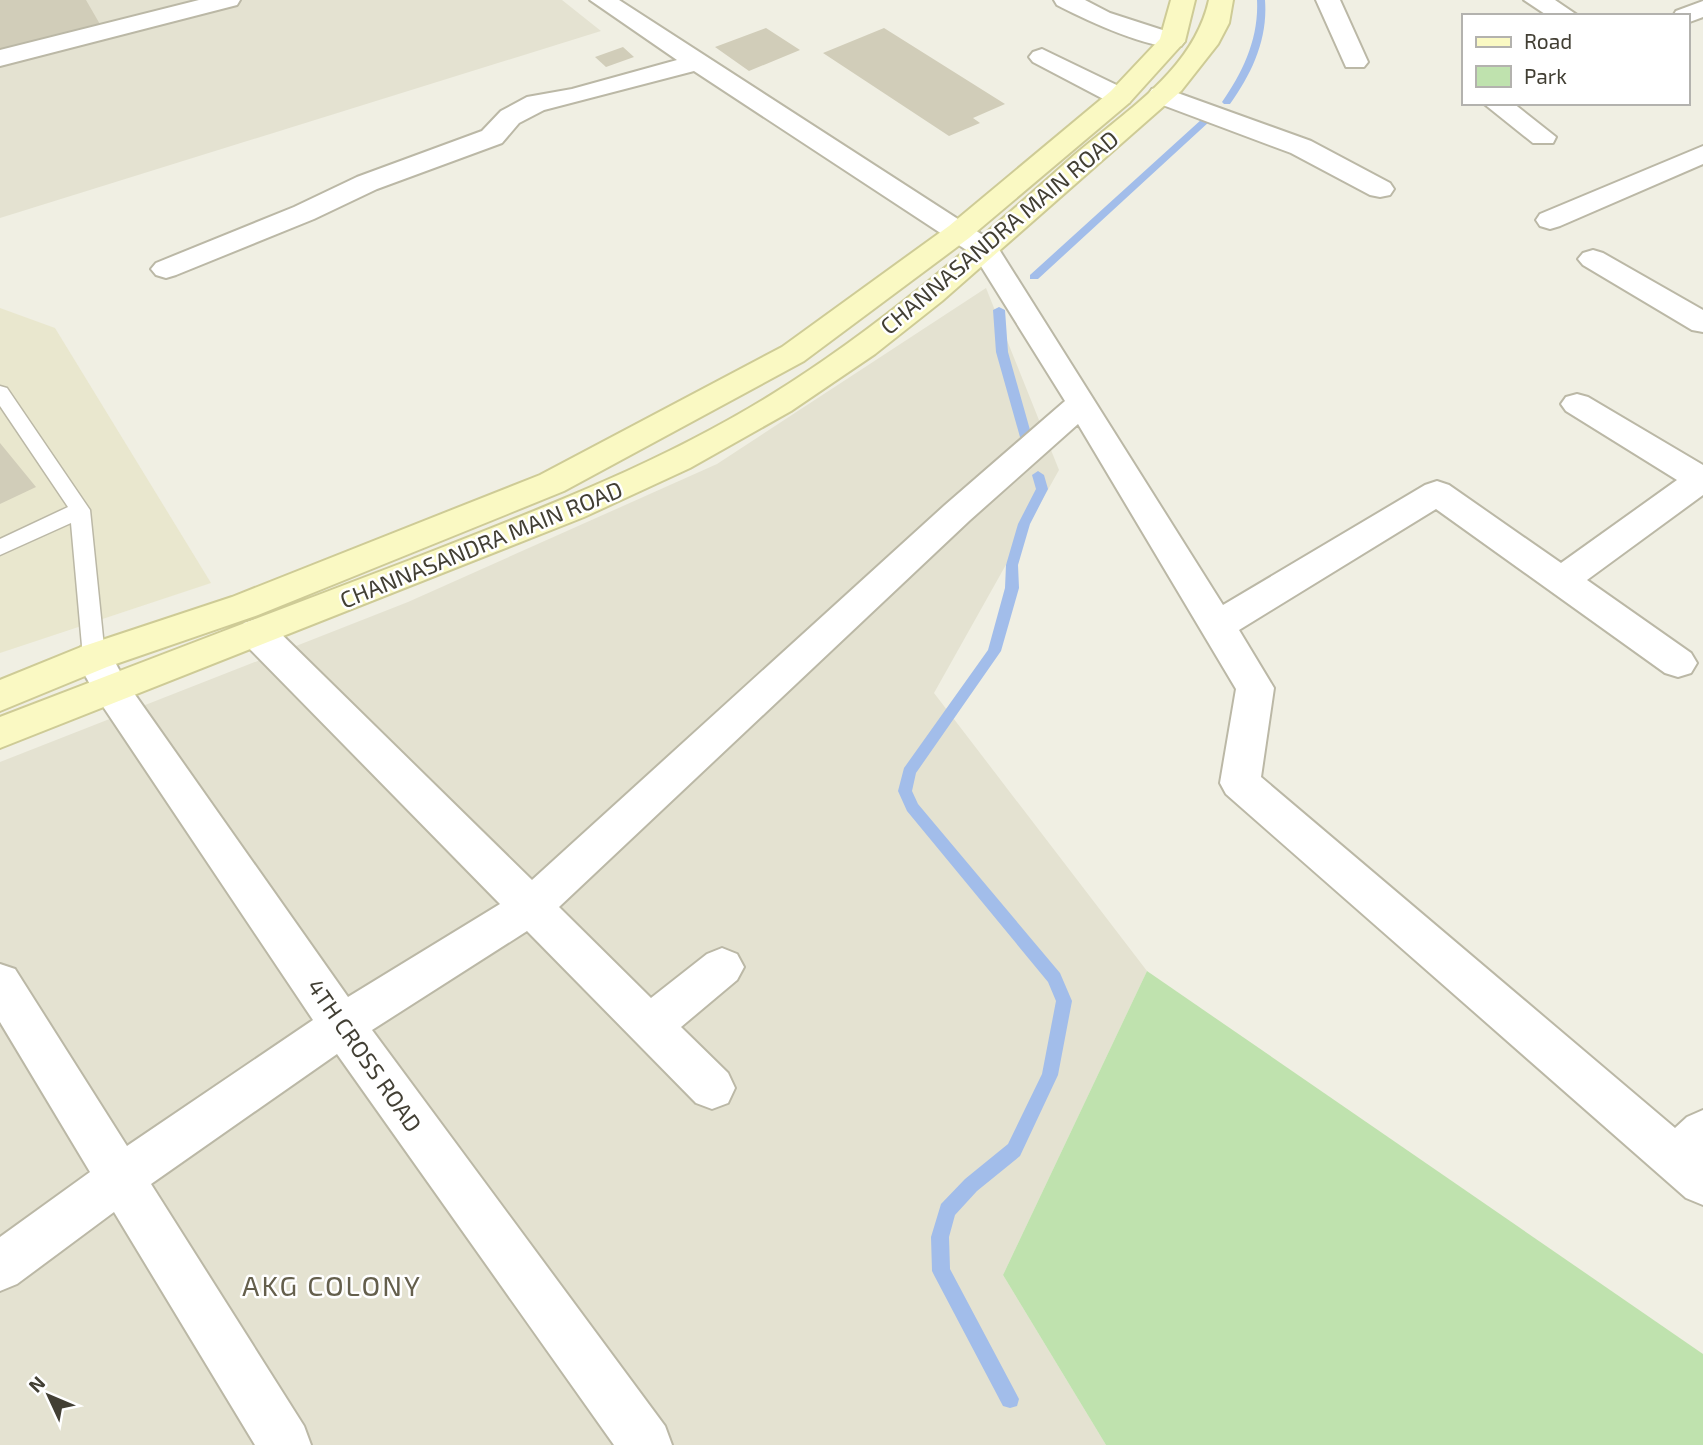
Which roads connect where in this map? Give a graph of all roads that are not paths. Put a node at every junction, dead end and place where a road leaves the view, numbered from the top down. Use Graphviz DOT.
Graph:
graph roads {
  1 [pos="228,0"];
  2 [pos="602,0"];
  3 [pos="1066,0"];
  4 [pos="1183,0"];
  5 [pos="1221,0"];
  6 [pos="1328,0"];
  7 [pos="1536,0"];
  8 [pos="1563,14"];
  9 [pos="1172,41"];
  10 [pos="1042,57"];
  11 [pos="0,58"];
  12 [pos="697,62"];
  13 [pos="1355,62"];
  14 [pos="1161,95"];
  15 [pos="1120,97"];
  16 [pos="1499,105"];
  17 [pos="1543,137"];
  18 [pos="1703,154"];
  19 [pos="1380,189"];
  20 [pos="1550,220"];
  21 [pos="972,241"];
  22 [pos="1593,259"];
  23 [pos="166,269"];
  24 [pos="1703,323"];
  25 [pos="0,392"];
  26 [pos="725,393"];
  27 [pos="1082,403"];
  28 [pos="1577,404"];
  29 [pos="758,415"];
  30 [pos="1702,479"];
  31 [pos="80,510"];
  32 [pos="0,548"];
  33 [pos="1562,581"];
  34 [pos="1217,626"];
  35 [pos="257,633"];
  36 [pos="1678,663"];
  37 [pos="102,673"];
  38 [pos="0,696"];
  39 [pos="0,733"];
  40 [pos="532,906"];
  41 [pos="722,967"];
  42 [pos="0,983"];
  43 [pos="342,1024"];
  44 [pos="652,1024"];
  45 [pos="712,1088"];
  46 [pos="1694,1158"];
  47 [pos="122,1177"];
  48 [pos="0,1267"];
  49 [pos="285,1445"];
  50 [pos="646,1445"];
  1 -- 11 [label="street"];
  2 -- 12 [label="street"];
  3 -- 9 [label="street"];
  4 -- 9 [label="main road, CHANNASANDRA MAIN ROAD"];
  5 -- 14 [label="main road, CHANNASANDRA MAIN ROAD"];
  6 -- 13 [label="street"];
  7 -- 8 [label="street"];
  9 -- 15 [label="main road, CHANNASANDRA MAIN ROAD"];
  10 -- 15 [label="street"];
  12 -- 21 [label="street"];
  12 -- 23 [label="street"];
  14 -- 19 [label="street"];
  14 -- 21 [label="main road, CHANNASANDRA MAIN ROAD"];
  15 -- 21 [label="main road, CHANNASANDRA MAIN ROAD"];
  16 -- 17 [label="street"];
  18 -- 20 [label="street"];
  21 -- 26 [label="main road, CHANNASANDRA MAIN ROAD"];
  21 -- 27 [label="street"];
  21 -- 29 [label="main road, CHANNASANDRA MAIN ROAD"];
  22 -- 24 [label="street"];
  25 -- 31 [label="lane"];
  26 -- 29 [label="main road"];
  26 -- 37 [label="main road, CHANNASANDRA MAIN ROAD"];
  27 -- 34 [label="street"];
  27 -- 40 [label="street"];
  28 -- 30 [label="street"];
  29 -- 35 [label="main road, CHANNASANDRA MAIN ROAD"];
  30 -- 33 [label="street"];
  31 -- 32 [label="lane"];
  31 -- 37 [label="lane"];
  33 -- 34 [label="street"];
  33 -- 36 [label="street"];
  34 -- 46 [label="street"];
  35 -- 37 [label="main road, CHANNASANDRA MAIN ROAD"];
  35 -- 40 [label="street"];
  37 -- 38 [label="main road, CHANNASANDRA MAIN ROAD"];
  37 -- 39 [label="main road, CHANNASANDRA MAIN ROAD"];
  37 -- 43 [label="street, 4TH CROSS ROAD"];
  40 -- 43 [label="street"];
  40 -- 44 [label="street"];
  41 -- 44 [label="street"];
  42 -- 47 [label="street"];
  43 -- 47 [label="street"];
  43 -- 50 [label="street, 4TH CROSS ROAD"];
  44 -- 45 [label="street"];
  47 -- 48 [label="street"];
  47 -- 49 [label="street"];
}
